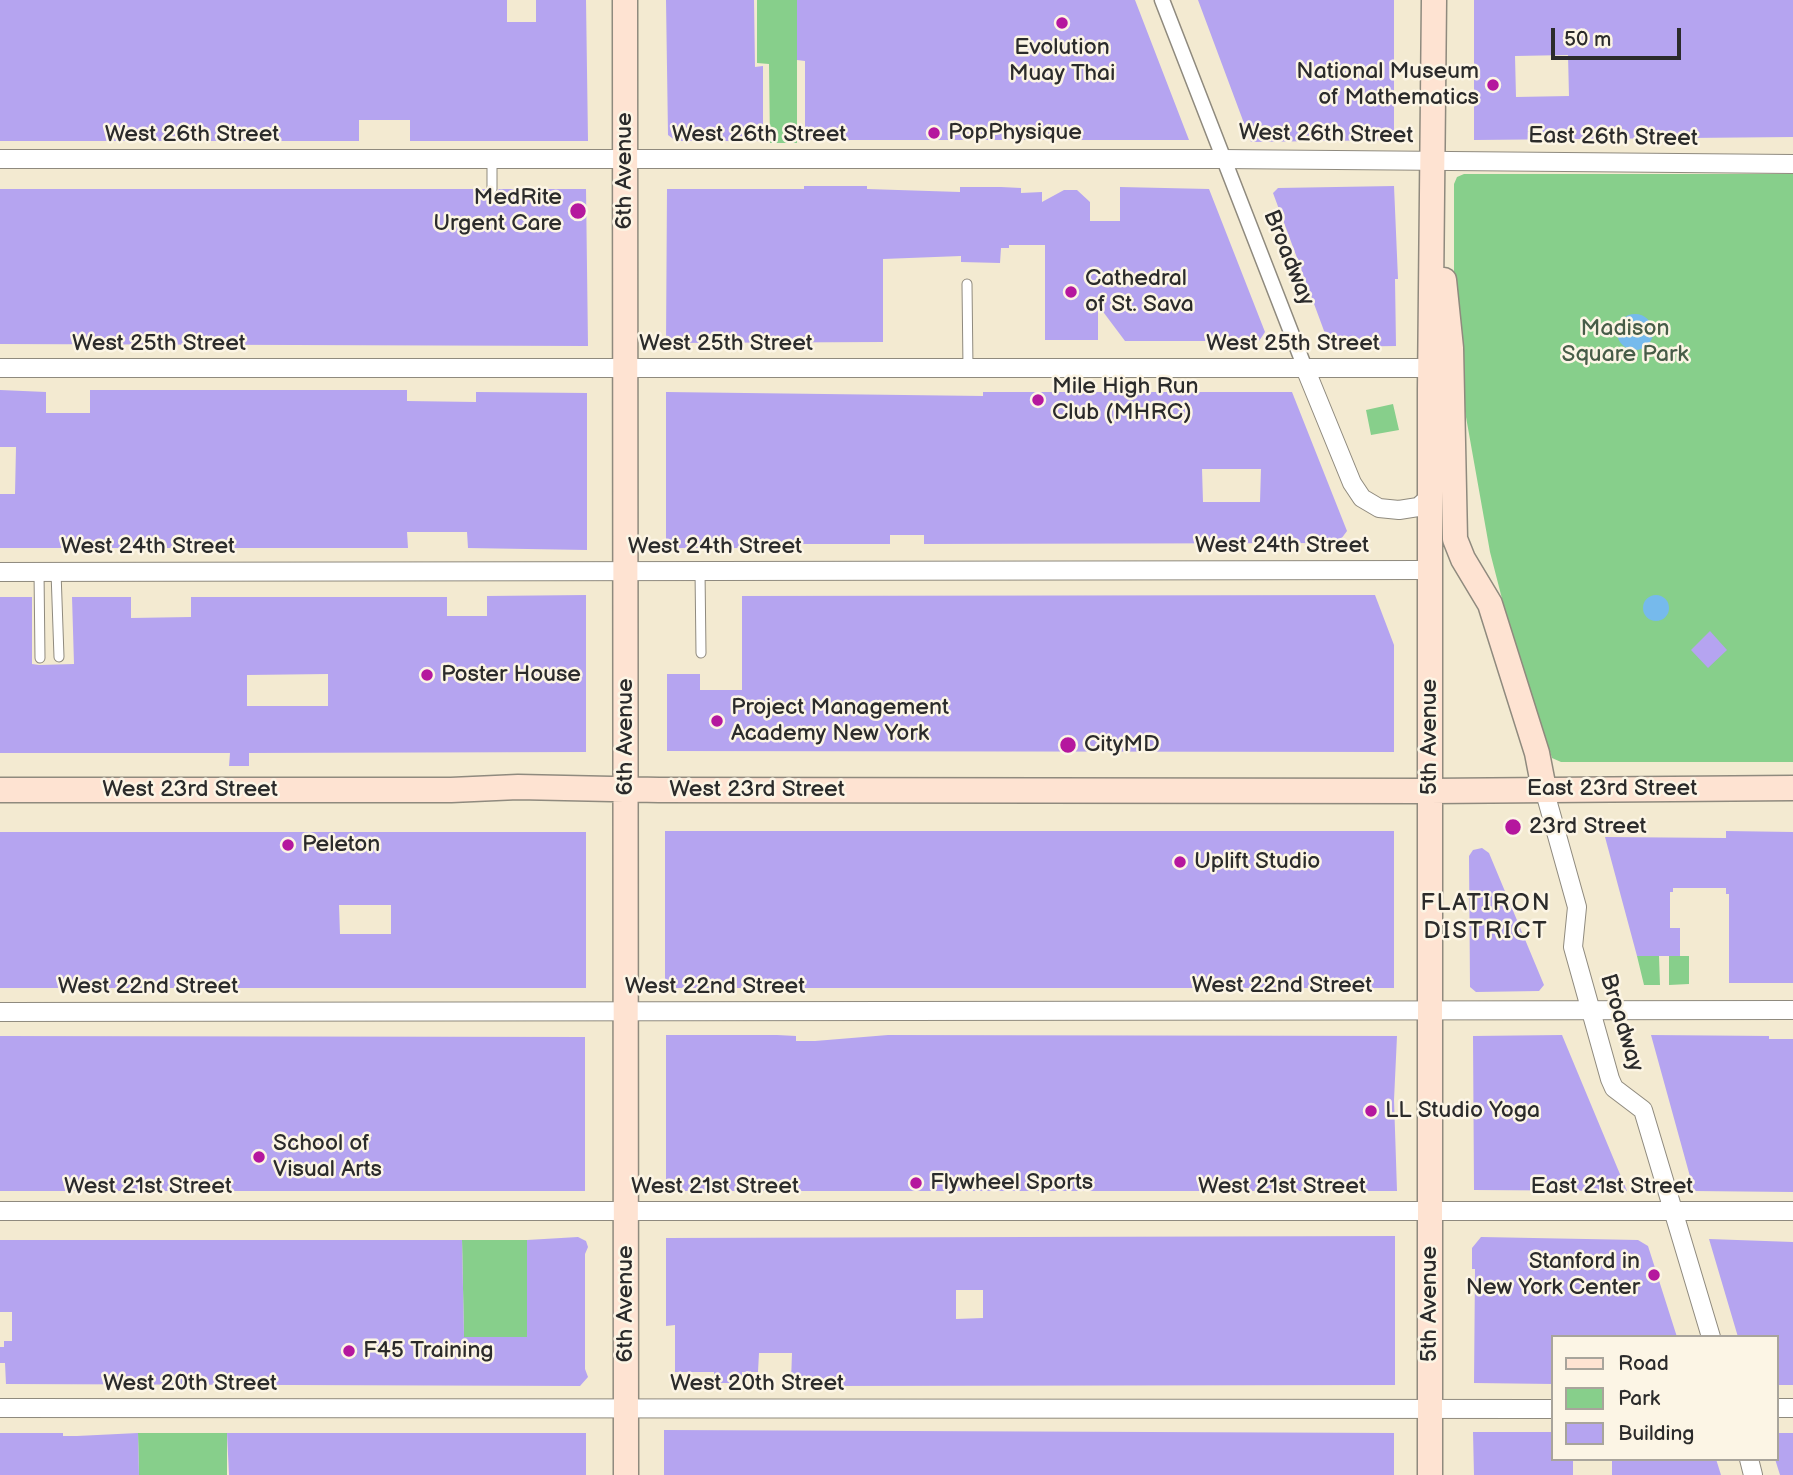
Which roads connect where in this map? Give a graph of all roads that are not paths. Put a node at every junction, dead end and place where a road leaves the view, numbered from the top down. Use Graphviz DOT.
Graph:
graph roads {
  1 [pos="625,0"];
  2 [pos="1162,0"];
  3 [pos="1434,0"];
  4 [pos="0,159"];
  5 [pos="492,159"];
  6 [pos="625,159"];
  7 [pos="1222,159"];
  8 [pos="1433,160"];
  9 [pos="1793,164"];
  10 [pos="492,188"];
  11 [pos="967,284"];
  12 [pos="0,368"];
  13 [pos="625,368"];
  14 [pos="968,368"];
  15 [pos="1305,368"];
  16 [pos="1441,368"];
  17 [pos="1431,496"];
  18 [pos="1431,570"];
  19 [pos="700,571"];
  20 [pos="0,572"];
  21 [pos="48,572"];
  22 [pos="626,572"];
  23 [pos="701,653"];
  24 [pos="40,657"];
  25 [pos="59,657"];
  26 [pos="626,789"];
  27 [pos="1544,789"];
  28 [pos="1793,789"];
  29 [pos="0,790"];
  30 [pos="1430,791"];
  31 [pos="1590,1010"];
  32 [pos="1793,1010"];
  33 [pos="1430,1011"];
  34 [pos="0,1012"];
  35 [pos="626,1012"];
  36 [pos="0,1211"];
  37 [pos="626,1211"];
  38 [pos="1430,1211"];
  39 [pos="1671,1211"];
  40 [pos="1793,1211"];
  41 [pos="1710,1335"];
  42 [pos="0,1409"];
  43 [pos="626,1409"];
  44 [pos="1431,1409"];
  45 [pos="1552,1409"];
  46 [pos="626,1475"];
  47 [pos="1430,1475"];
  1 -- 6 [label="main road, 6th Avenue"];
  2 -- 7 [label="street, Broadway"];
  3 -- 8 [label="main road, 5th Avenue"];
  4 -- 5 [label="street, West 26th Street"];
  5 -- 6 [label="street, West 26th Street"];
  5 -- 10 [label="lane"];
  6 -- 7 [label="street, West 26th Street"];
  6 -- 13 [label="main road, 6th Avenue"];
  7 -- 8 [label="street, West 26th Street"];
  7 -- 15 [label="street, Broadway"];
  8 -- 9 [label="street, East 26th Street"];
  8 -- 16 [label="main road, 5th Avenue"];
  11 -- 14 [label="lane"];
  12 -- 13 [label="street, West 25th Street"];
  13 -- 14 [label="street, West 25th Street"];
  13 -- 22 [label="main road, 6th Avenue"];
  14 -- 15 [label="street, West 25th Street"];
  15 -- 16 [label="street, West 25th Street"];
  15 -- 17 [label="street, Broadway"];
  16 -- 17 [label="main road, 5th Avenue"];
  16 -- 27 [label="main road"];
  17 -- 18 [label="main road, 5th Avenue"];
  18 -- 19 [label="street, West 24th Street"];
  18 -- 30 [label="main road, 5th Avenue"];
  19 -- 22 [label="street, West 24th Street"];
  19 -- 23 [label="lane"];
  20 -- 21 [label="street, West 24th Street"];
  21 -- 22 [label="street, West 24th Street"];
  21 -- 24 [label="lane"];
  21 -- 25 [label="lane"];
  22 -- 26 [label="main road, 6th Avenue"];
  26 -- 29 [label="main road, West 23rd Street"];
  26 -- 30 [label="main road, West 23rd Street"];
  26 -- 35 [label="main road, 6th Avenue"];
  27 -- 28 [label="main road, East 23rd Street"];
  27 -- 30 [label="main road, East 23rd Street"];
  27 -- 31 [label="street, Broadway"];
  30 -- 33 [label="main road, 5th Avenue"];
  31 -- 32 [label="street, West 22nd Street"];
  31 -- 33 [label="street, West 22nd Street"];
  31 -- 39 [label="street, Broadway"];
  33 -- 35 [label="street, West 22nd Street"];
  33 -- 38 [label="main road, 5th Avenue"];
  34 -- 35 [label="street, West 22nd Street"];
  35 -- 37 [label="main road, 6th Avenue"];
  36 -- 37 [label="street, West 21st Street"];
  37 -- 38 [label="street, West 21st Street"];
  37 -- 43 [label="main road, 6th Avenue"];
  38 -- 39 [label="street, East 21st Street"];
  38 -- 44 [label="main road, 5th Avenue"];
  39 -- 40 [label="street, East 21st Street"];
  39 -- 41 [label="street, Broadway"];
  42 -- 43 [label="street, West 20th Street"];
  43 -- 44 [label="street, West 20th Street"];
  43 -- 46 [label="main road, 6th Avenue"];
  44 -- 45 [label="street, West 20th Street"];
  44 -- 47 [label="main road, 5th Avenue"];
}
